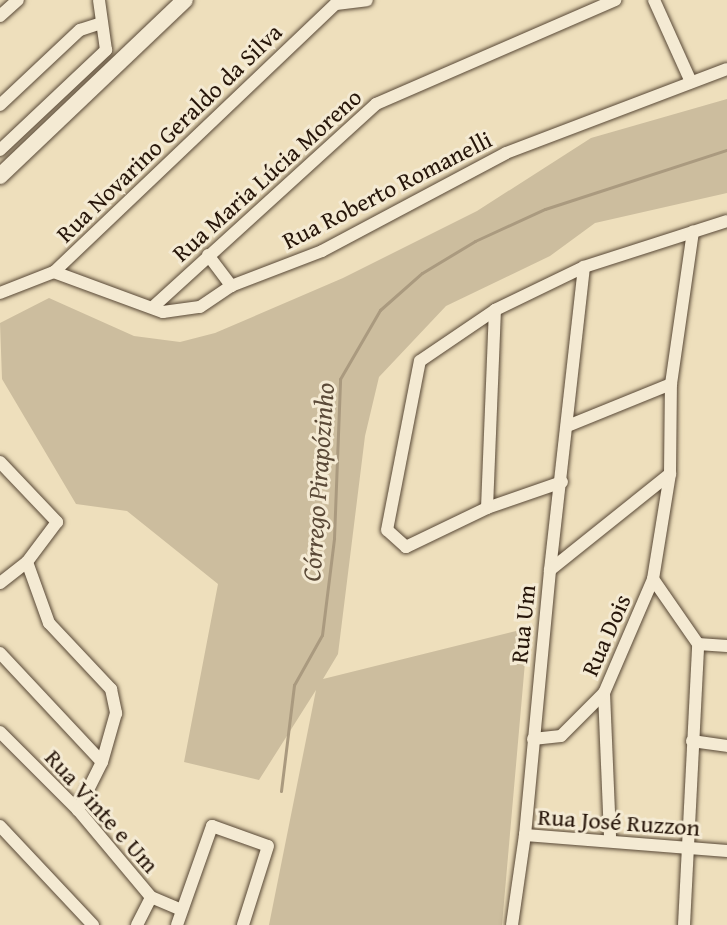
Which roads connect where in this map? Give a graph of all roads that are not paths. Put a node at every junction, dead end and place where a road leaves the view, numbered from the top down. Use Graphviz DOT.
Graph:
graph roads {
  1 [pos="99,0"];
  2 [pos="184,0"];
  3 [pos="367,0"];
  4 [pos="615,0"];
  5 [pos="654,0"];
  6 [pos="15,1"];
  7 [pos="338,2"];
  8 [pos="0,16"];
  9 [pos="102,23"];
  10 [pos="727,69"];
  11 [pos="691,82"];
  12 [pos="0,105"];
  13 [pos="0,150"];
  14 [pos="0,176"];
  15 [pos="727,221"];
  16 [pos="693,232"];
  17 [pos="208,255"];
  18 [pos="584,267"];
  19 [pos="54,272"];
  20 [pos="231,286"];
  21 [pos="0,293"];
  22 [pos="153,307"];
  23 [pos="495,310"];
  24 [pos="671,384"];
  25 [pos="570,425"];
  26 [pos="0,462"];
  27 [pos="670,474"];
  28 [pos="562,482"];
  29 [pos="487,508"];
  30 [pos="27,562"];
  31 [pos="550,570"];
  32 [pos="653,579"];
  33 [pos="0,583"];
  34 [pos="699,644"];
  35 [pos="727,646"];
  36 [pos="0,652"];
  37 [pos="604,693"];
  38 [pos="0,732"];
  39 [pos="533,739"];
  40 [pos="692,741"];
  41 [pos="727,746"];
  42 [pos="102,762"];
  43 [pos="78,810"];
  44 [pos="0,826"];
  45 [pos="525,835"];
  46 [pos="610,839"];
  47 [pos="687,846"];
  48 [pos="727,851"];
  49 [pos="151,897"];
  50 [pos="179,909"];
  51 [pos="93,925"];
  52 [pos="137,925"];
  53 [pos="177,925"];
  54 [pos="243,925"];
  55 [pos="512,925"];
  56 [pos="684,925"];
  1 -- 9 [label="street"];
  2 -- 14 [label="street"];
  3 -- 7 [label="street"];
  4 -- 17 [label="street, Rua Maria Lúcia Moreno"];
  5 -- 11 [label="street"];
  6 -- 8 [label="street"];
  7 -- 19 [label="street, Rua Novarino Geraldo da Silva"];
  9 -- 12 [label="street"];
  9 -- 13 [label="street"];
  10 -- 11 [label="street, Rua Roberto Romanelli"];
  11 -- 20 [label="street, Rua Roberto Romanelli"];
  15 -- 16 [label="street"];
  16 -- 18 [label="street"];
  16 -- 24 [label="street, Rua Dois"];
  17 -- 20 [label="street"];
  17 -- 22 [label="street, Rua Maria Lúcia Moreno"];
  18 -- 23 [label="street"];
  18 -- 25 [label="street"];
  19 -- 21 [label="street"];
  19 -- 22 [label="street, Rua Roberto Romanelli"];
  20 -- 22 [label="street, Rua Roberto Romanelli"];
  23 -- 29 [label="street"];
  23 -- 29 [label="street"];
  24 -- 25 [label="street"];
  24 -- 27 [label="street, Rua Dois"];
  25 -- 28 [label="street"];
  26 -- 30 [label="street"];
  27 -- 31 [label="street, Rua Um"];
  27 -- 32 [label="street, Rua Dois"];
  28 -- 29 [label="street"];
  28 -- 31 [label="street"];
  30 -- 33 [label="street"];
  30 -- 42 [label="street"];
  31 -- 39 [label="street, Rua Um"];
  32 -- 34 [label="street"];
  32 -- 37 [label="street, Rua Dois"];
  34 -- 35 [label="street"];
  34 -- 40 [label="street"];
  36 -- 42 [label="street"];
  37 -- 39 [label="street, Rua Dois"];
  37 -- 46 [label="street"];
  38 -- 43 [label="street, Rua Vinte e Um"];
  39 -- 45 [label="street, Rua Um"];
  40 -- 41 [label="street"];
  40 -- 47 [label="street"];
  42 -- 43 [label="street"];
  43 -- 49 [label="street, Rua Vinte e Um"];
  44 -- 51 [label="street"];
  45 -- 46 [label="street, Rua José Ruzzon"];
  45 -- 55 [label="street, Rua José Ruzzon"];
  46 -- 47 [label="street, Rua José Ruzzon"];
  47 -- 48 [label="street, Rua José Ruzzon"];
  47 -- 56 [label="street"];
  49 -- 50 [label="street, Rua Vinte e Um"];
  49 -- 52 [label="street"];
  50 -- 53 [label="street"];
  50 -- 54 [label="street"];
}
